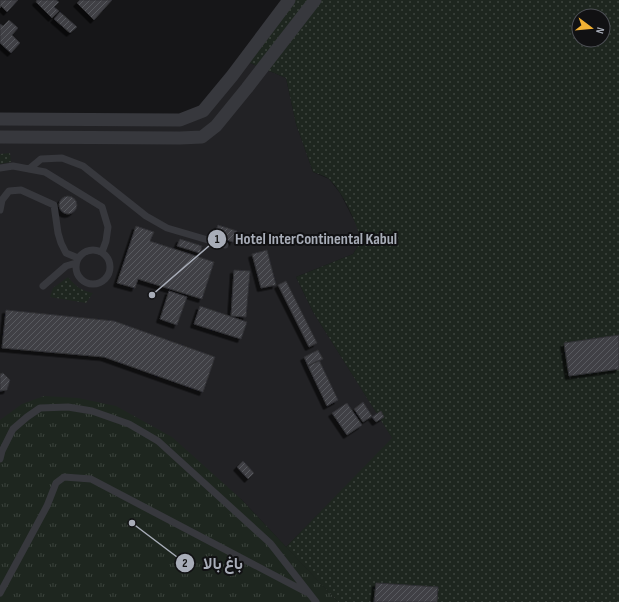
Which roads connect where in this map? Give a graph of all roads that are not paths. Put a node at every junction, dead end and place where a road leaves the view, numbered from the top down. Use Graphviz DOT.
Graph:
graph roads {
  1 [pos="289,0"];
  2 [pos="315,0"];
  3 [pos="232,76"];
  4 [pos="247,88"];
  5 [pos="0,119"];
  6 [pos="56,120"];
  7 [pos="0,137"];
  8 [pos="56,138"];
  9 [pos="0,168"];
  10 [pos="29,169"];
  11 [pos="0,210"];
  12 [pos="225,245"];
  13 [pos="102,252"];
  14 [pos="77,260"];
  15 [pos="43,286"];
  16 [pos="0,459"];
  17 [pos="0,593"];
  18 [pos="310,594"];
  19 [pos="316,602"];
  1 -- 3 [label="street"];
  2 -- 4 [label="street"];
  3 -- 4 [label="street"];
  3 -- 6 [label="street"];
  4 -- 8 [label="street"];
  5 -- 6 [label="street"];
  6 -- 8 [label="street"];
  7 -- 8 [label="street"];
  9 -- 10 [label="lane"];
  10 -- 12 [label="lane"];
  10 -- 13 [label="lane"];
  11 -- 14 [label="lane"];
  13 -- 14 [label="lane"];
  13 -- 14 [label="lane"];
  14 -- 15 [label="lane"];
  16 -- 18 [label="lane"];
  17 -- 18 [label="lane"];
  18 -- 19 [label="lane"];
}
